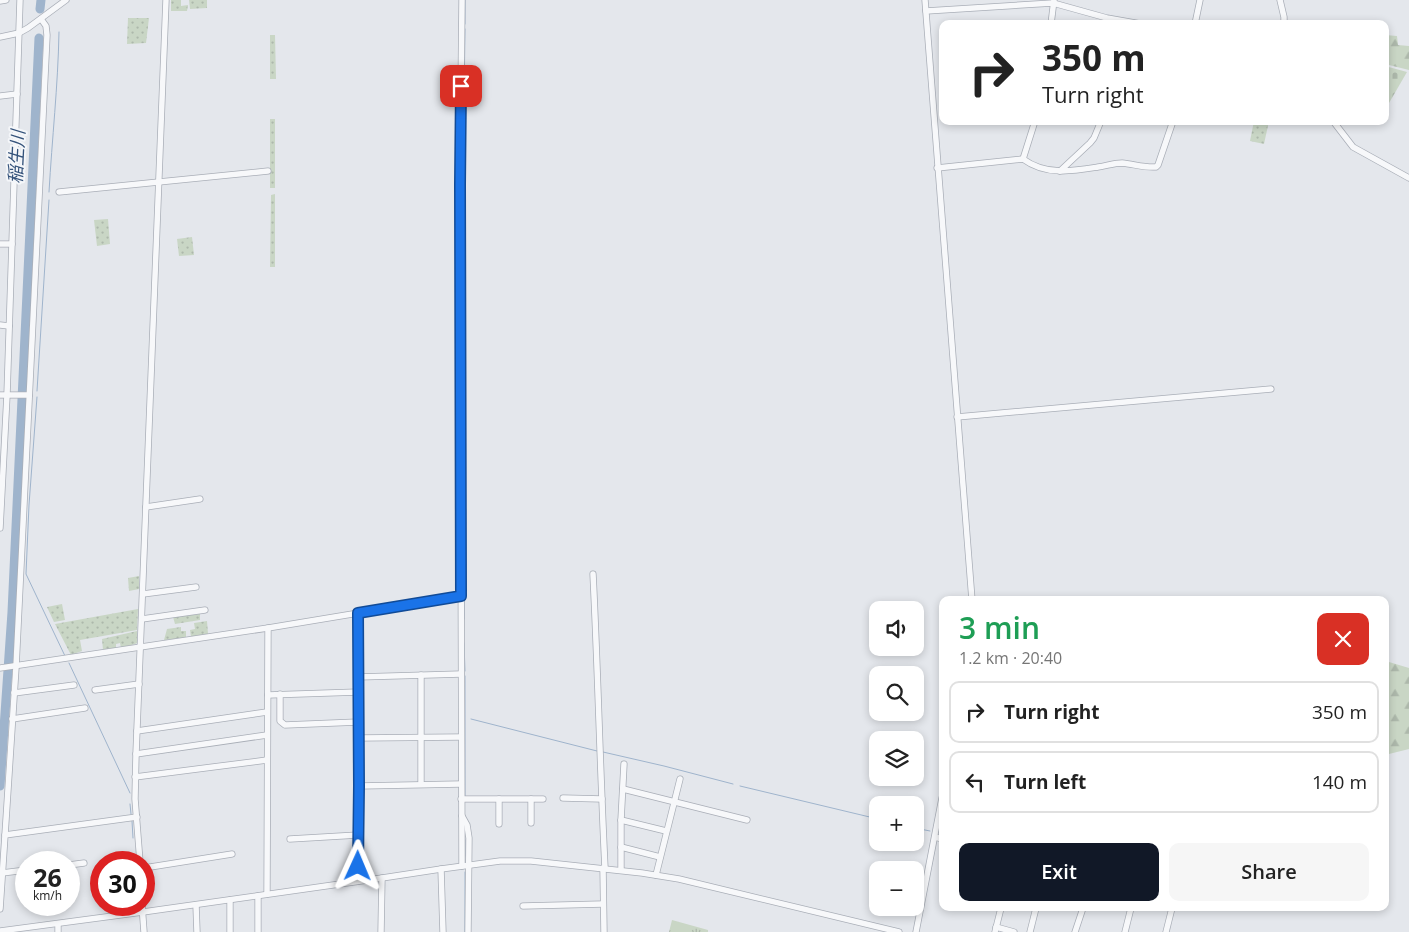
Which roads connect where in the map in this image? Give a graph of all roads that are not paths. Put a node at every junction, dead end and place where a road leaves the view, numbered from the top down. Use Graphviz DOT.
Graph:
graph roads {
  1 [pos="6,0"];
  2 [pos="20,0"];
  3 [pos="66,0"];
  4 [pos="166,0"];
  5 [pos="462,0"];
  6 [pos="925,0"];
  7 [pos="1200,0"];
  8 [pos="1280,0"];
  9 [pos="0,1"];
  10 [pos="1053,1"];
  11 [pos="1019,3"];
  12 [pos="926,11"];
  13 [pos="41,19"];
  14 [pos="1051,20"];
  15 [pos="1119,20"];
  16 [pos="1196,20"];
  17 [pos="1284,20"];
  18 [pos="19,33"];
  19 [pos="0,37"];
  20 [pos="17,94"];
  21 [pos="0,96"];
  22 [pos="1034,125"];
  23 [pos="1099,125"];
  24 [pos="1172,125"];
  25 [pos="1336,125"];
  26 [pos="1023,159"];
  27 [pos="937,168"];
  28 [pos="268,171"];
  29 [pos="1060,171"];
  30 [pos="1409,178"];
  31 [pos="159,182"];
  32 [pos="59,192"];
  33 [pos="0,244"];
  34 [pos="12,244"];
  35 [pos="0,325"];
  36 [pos="9,326"];
  37 [pos="0,358"];
  38 [pos="9,358"];
  39 [pos="1270,389"];
  40 [pos="0,395"];
  41 [pos="7,395"];
  42 [pos="27,395"];
  43 [pos="957,417"];
  44 [pos="200,499"];
  45 [pos="146,507"];
  46 [pos="0,528"];
  47 [pos="593,574"];
  48 [pos="196,587"];
  49 [pos="143,594"];
  50 [pos="461,596"];
  51 [pos="972,596"];
  52 [pos="205,610"];
  53 [pos="358,613"];
  54 [pos="142,620"];
  55 [pos="268,628"];
  56 [pos="141,647"];
  57 [pos="14,667"];
  58 [pos="2,668"];
  59 [pos="461,674"];
  60 [pos="421,675"];
  61 [pos="358,677"];
  62 [pos="139,684"];
  63 [pos="74,685"];
  64 [pos="95,690"];
  65 [pos="358,692"];
  66 [pos="14,693"];
  67 [pos="280,694"];
  68 [pos="268,695"];
  69 [pos="85,708"];
  70 [pos="267,712"];
  71 [pos="12,719"];
  72 [pos="358,722"];
  73 [pos="137,731"];
  74 [pos="267,735"];
  75 [pos="421,736"];
  76 [pos="462,736"];
  77 [pos="358,738"];
  78 [pos="136,754"];
  79 [pos="267,760"];
  80 [pos="624,764"];
  81 [pos="135,777"];
  82 [pos="680,779"];
  83 [pos="421,784"];
  84 [pos="461,784"];
  85 [pos="359,786"];
  86 [pos="623,789"];
  87 [pos="563,798"];
  88 [pos="499,799"];
  89 [pos="531,799"];
  90 [pos="543,799"];
  91 [pos="602,799"];
  92 [pos="461,800"];
  93 [pos="674,802"];
  94 [pos="939,815"];
  95 [pos="137,817"];
  96 [pos="621,820"];
  97 [pos="747,820"];
  98 [pos="531,823"];
  99 [pos="499,824"];
  100 [pos="666,831"];
  101 [pos="5,835"];
  102 [pos="358,835"];
  103 [pos="935,837"];
  104 [pos="939,838"];
  105 [pos="290,839"];
  106 [pos="621,846"];
  107 [pos="139,851"];
  108 [pos="232,854"];
  109 [pos="660,857"];
  110 [pos="84,863"];
  111 [pos="80,864"];
  112 [pos="155,866"];
  113 [pos="465,866"];
  114 [pos="604,868"];
  115 [pos="440,869"];
  116 [pos="621,870"];
  117 [pos="15,871"];
  118 [pos="2,873"];
  119 [pos="656,875"];
  120 [pos="382,878"];
  121 [pos="358,881"];
  122 [pos="267,894"];
  123 [pos="258,896"];
  124 [pos="230,900"];
  125 [pos="196,904"];
  126 [pos="603,904"];
  127 [pos="523,906"];
  128 [pos="0,909"];
  129 [pos="155,910"];
  130 [pos="999,911"];
  131 [pos="1035,911"];
  132 [pos="1082,911"];
  133 [pos="1130,911"];
  134 [pos="1171,911"];
  135 [pos="115,916"];
  136 [pos="143,916"];
  137 [pos="58,924"];
  138 [pos="30,930"];
  139 [pos="995,930"];
  140 [pos="0,931"];
  141 [pos="58,932"];
  142 [pos="144,932"];
  143 [pos="196,932"];
  144 [pos="230,932"];
  145 [pos="258,932"];
  146 [pos="381,932"];
  147 [pos="443,932"];
  148 [pos="468,932"];
  149 [pos="604,932"];
  150 [pos="899,932"];
  151 [pos="916,932"];
  152 [pos="1014,932"];
  153 [pos="1030,932"];
  154 [pos="1075,932"];
  155 [pos="1125,932"];
  156 [pos="1166,932"];
  1 -- 9 [label="street"];
  2 -- 18 [label="street"];
  3 -- 13 [label="street"];
  4 -- 31 [label="street"];
  5 -- 50 [label="street"];
  6 -- 12 [label="street"];
  7 -- 16 [label="street"];
  8 -- 17 [label="street"];
  10 -- 11 [label="street"];
  10 -- 14 [label="street"];
  10 -- 15 [label="street"];
  11 -- 12 [label="street"];
  12 -- 27 [label="street"];
  13 -- 18 [label="street"];
  13 -- 42 [label="street"];
  18 -- 19 [label="street"];
  18 -- 20 [label="street"];
  20 -- 21 [label="street"];
  20 -- 34 [label="street"];
  22 -- 26 [label="street"];
  23 -- 29 [label="street"];
  24 -- 29 [label="street"];
  25 -- 30 [label="street"];
  26 -- 27 [label="street"];
  26 -- 29 [label="street"];
  27 -- 43 [label="street"];
  28 -- 31 [label="street"];
  31 -- 32 [label="street"];
  31 -- 45 [label="street"];
  33 -- 34 [label="street"];
  34 -- 36 [label="street"];
  35 -- 36 [label="street"];
  36 -- 38 [label="street"];
  37 -- 38 [label="street"];
  38 -- 41 [label="street"];
  39 -- 43 [label="street"];
  40 -- 41 [label="street"];
  41 -- 42 [label="street"];
  41 -- 46 [label="street"];
  42 -- 57 [label="street"];
  43 -- 51 [label="street"];
  44 -- 45 [label="street"];
  45 -- 49 [label="street"];
  47 -- 91 [label="street"];
  48 -- 49 [label="street"];
  49 -- 54 [label="street"];
  50 -- 53 [label="street"];
  50 -- 59 [label="street"];
  52 -- 54 [label="street"];
  53 -- 55 [label="street"];
  53 -- 61 [label="street"];
  54 -- 56 [label="street"];
  55 -- 56 [label="street"];
  55 -- 68 [label="street"];
  56 -- 57 [label="street"];
  56 -- 62 [label="street"];
  57 -- 58 [label="street"];
  57 -- 66 [label="street"];
  59 -- 60 [label="street"];
  59 -- 76 [label="street"];
  60 -- 61 [label="street"];
  60 -- 75 [label="street"];
  61 -- 65 [label="street"];
  62 -- 64 [label="street"];
  62 -- 73 [label="street"];
  63 -- 66 [label="street"];
  65 -- 67 [label="street"];
  65 -- 72 [label="street"];
  66 -- 71 [label="street"];
  67 -- 68 [label="street"];
  67 -- 72 [label="street"];
  68 -- 70 [label="street"];
  69 -- 71 [label="street"];
  70 -- 73 [label="street"];
  70 -- 74 [label="street"];
  71 -- 101 [label="street"];
  72 -- 77 [label="street"];
  73 -- 78 [label="street"];
  74 -- 78 [label="street"];
  74 -- 79 [label="street"];
  75 -- 76 [label="street"];
  75 -- 77 [label="street"];
  75 -- 83 [label="street"];
  76 -- 84 [label="street"];
  77 -- 85 [label="street"];
  78 -- 81 [label="street"];
  79 -- 81 [label="street"];
  79 -- 122 [label="street"];
  80 -- 86 [label="street"];
  81 -- 95 [label="street"];
  82 -- 93 [label="street"];
  83 -- 84 [label="street"];
  83 -- 85 [label="street"];
  84 -- 92 [label="street"];
  85 -- 102 [label="street"];
  86 -- 93 [label="street"];
  86 -- 96 [label="street"];
  87 -- 91 [label="street"];
  88 -- 89 [label="street"];
  88 -- 92 [label="street"];
  88 -- 99 [label="street"];
  89 -- 90 [label="street"];
  89 -- 98 [label="street"];
  91 -- 114 [label="street"];
  92 -- 113 [label="street"];
  93 -- 97 [label="street"];
  93 -- 100 [label="street"];
  94 -- 103 [label="street"];
  95 -- 101 [label="street"];
  95 -- 107 [label="street"];
  96 -- 100 [label="street"];
  96 -- 106 [label="street"];
  100 -- 109 [label="street"];
  101 -- 118 [label="street"];
  102 -- 105 [label="street"];
  102 -- 121 [label="street"];
  103 -- 104 [label="street"];
  103 -- 151 [label="street"];
  106 -- 109 [label="street"];
  106 -- 116 [label="street"];
  108 -- 112 [label="street"];
  109 -- 119 [label="street"];
  110 -- 111 [label="street"];
  113 -- 114 [label="street"];
  113 -- 115 [label="street"];
  113 -- 148 [label="street"];
  114 -- 116 [label="street"];
  114 -- 126 [label="street"];
  115 -- 120 [label="street"];
  115 -- 147 [label="street"];
  116 -- 119 [label="street"];
  117 -- 118 [label="street"];
  118 -- 128 [label="street"];
  119 -- 150 [label="street"];
  120 -- 121 [label="street"];
  120 -- 146 [label="street"];
  121 -- 122 [label="street"];
  122 -- 123 [label="street"];
  123 -- 124 [label="street"];
  123 -- 145 [label="street"];
  124 -- 125 [label="street"];
  124 -- 144 [label="street"];
  125 -- 129 [label="street"];
  125 -- 143 [label="street"];
  126 -- 127 [label="street"];
  126 -- 149 [label="street"];
  130 -- 139 [label="street"];
  131 -- 153 [label="street"];
  132 -- 154 [label="street"];
  133 -- 155 [label="street"];
  134 -- 156 [label="street"];
  135 -- 137 [label="street"];
  136 -- 142 [label="street"];
  137 -- 138 [label="street"];
  137 -- 141 [label="street"];
  138 -- 140 [label="street"];
  139 -- 152 [label="street"];
}
